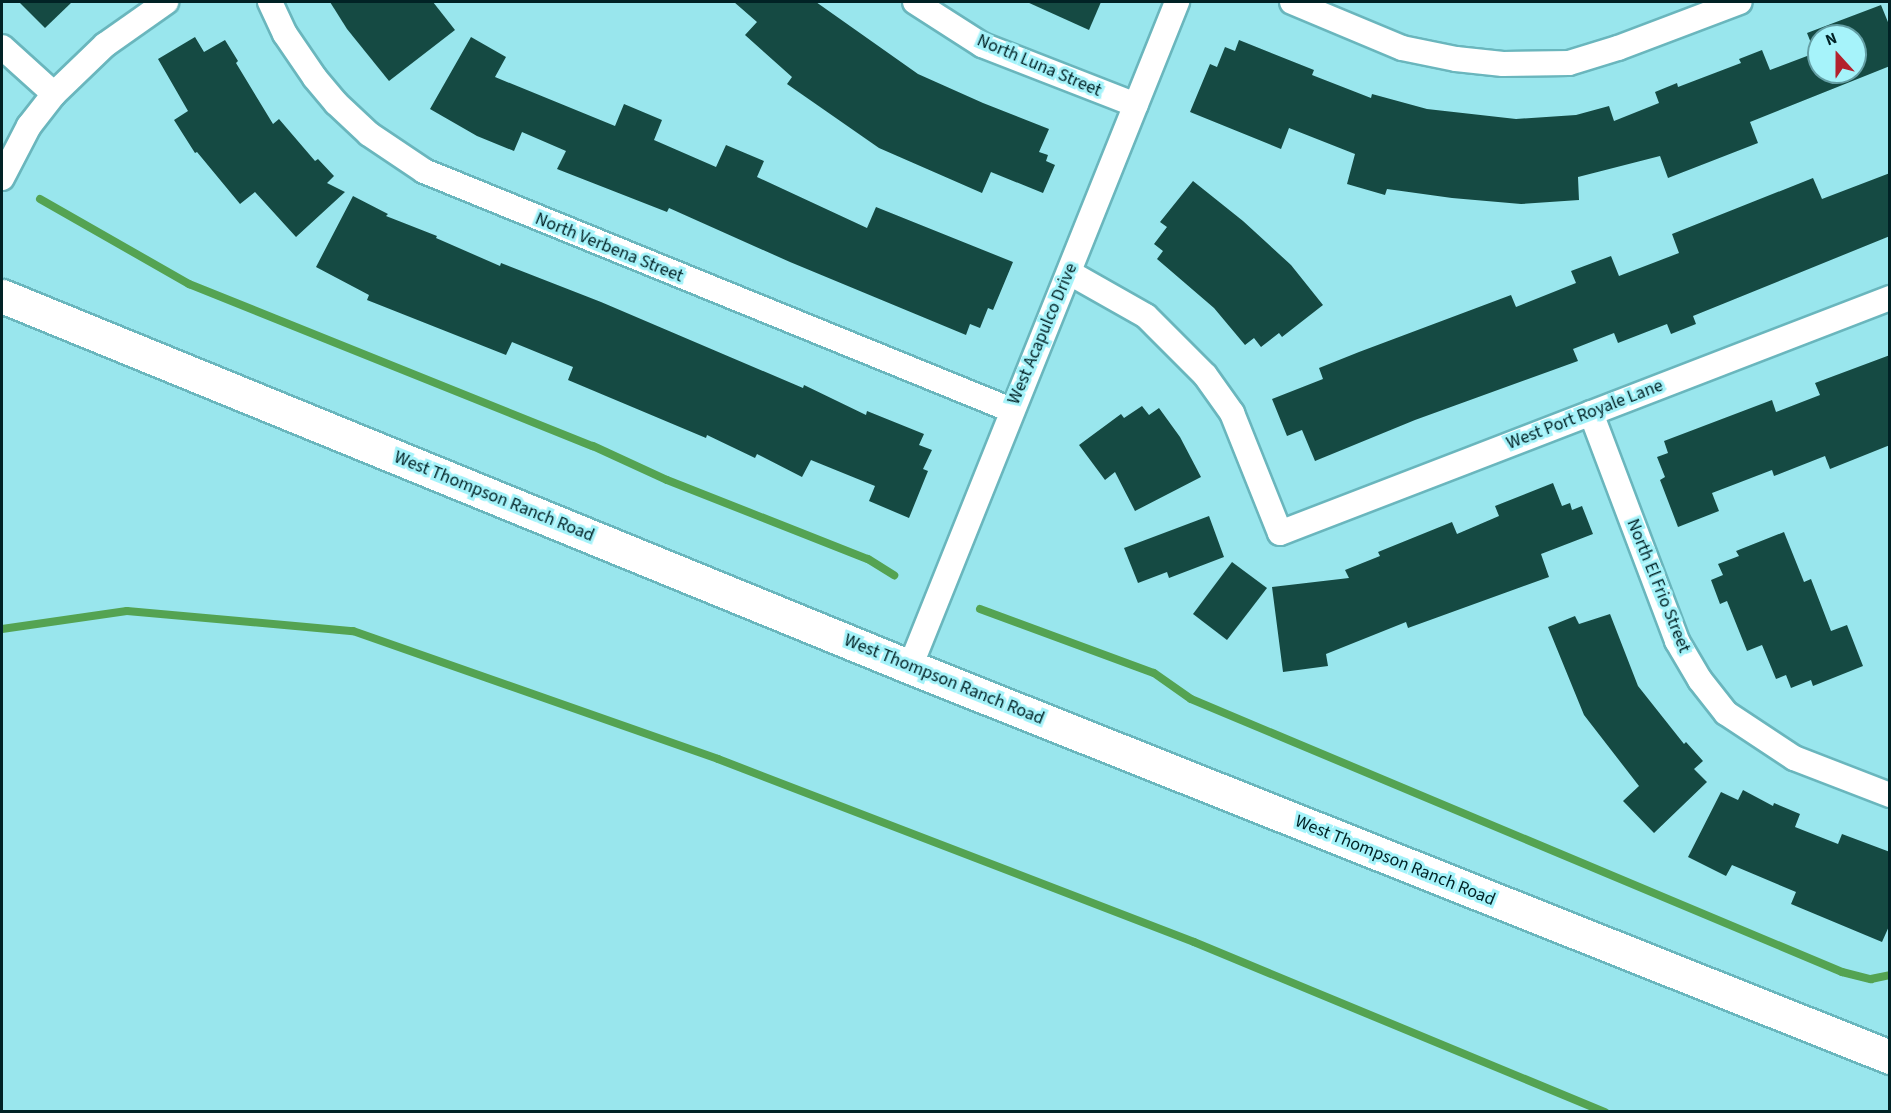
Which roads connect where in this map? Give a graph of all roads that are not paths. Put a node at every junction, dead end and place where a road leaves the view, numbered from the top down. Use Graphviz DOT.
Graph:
graph roads {
  1 [pos="166,2"];
  2 [pos="270,2"];
  3 [pos="915,2"];
  4 [pos="1177,2"];
  5 [pos="1292,2"];
  6 [pos="1740,2"];
  7 [pos="2,47"];
  8 [pos="54,94"];
  9 [pos="1136,105"];
  10 [pos="2,178"];
  11 [pos="1070,273"];
  12 [pos="2,296"];
  13 [pos="1890,298"];
  14 [pos="1011,411"];
  15 [pos="1591,413"];
  16 [pos="910,667"];
  17 [pos="1890,795"];
  18 [pos="1890,1057"];
  1 -- 8 [label="street"];
  2 -- 14 [label="street, North Verbena Street"];
  3 -- 9 [label="street, North Luna Street"];
  4 -- 9 [label="street, West Acapulco Drive"];
  5 -- 6 [label="street"];
  7 -- 8 [label="street"];
  8 -- 10 [label="street"];
  9 -- 11 [label="street, West Acapulco Drive"];
  11 -- 14 [label="street, West Acapulco Drive"];
  11 -- 15 [label="street, West Port Royale Lane"];
  12 -- 16 [label="main road, West Thompson Ranch Road"];
  13 -- 15 [label="street, West Port Royale Lane"];
  14 -- 16 [label="street, West Acapulco Drive"];
  15 -- 17 [label="street, North El Frio Street"];
  16 -- 18 [label="main road, West Thompson Ranch Road"];
}
